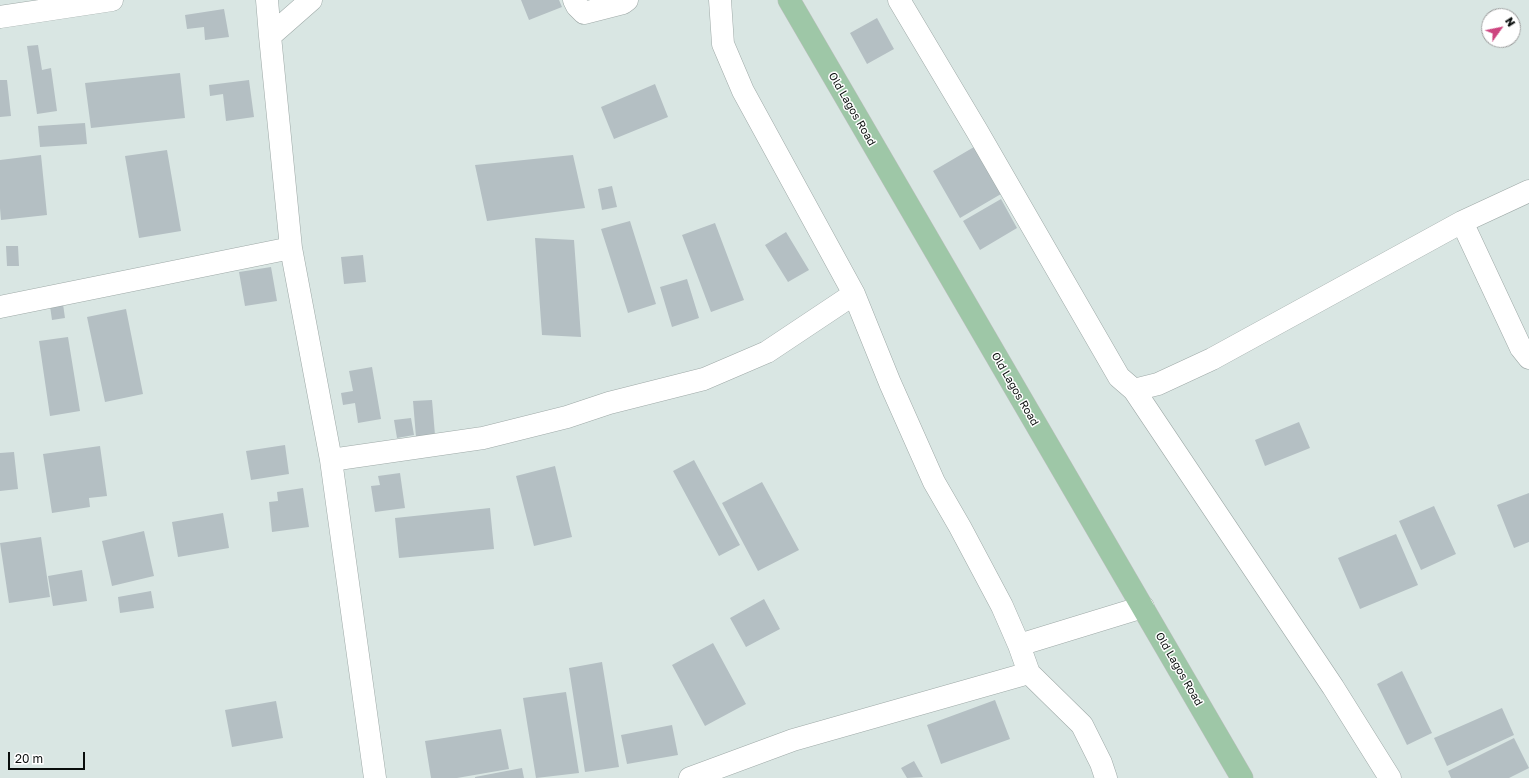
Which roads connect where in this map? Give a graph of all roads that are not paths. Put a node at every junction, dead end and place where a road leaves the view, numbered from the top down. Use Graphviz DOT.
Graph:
graph roads {
  1 [pos="112,0"];
  2 [pos="267,0"];
  3 [pos="311,0"];
  4 [pos="574,0"];
  5 [pos="627,0"];
  6 [pos="720,0"];
  7 [pos="789,0"];
  8 [pos="899,0"];
  9 [pos="0,17"];
  10 [pos="270,36"];
  11 [pos="1529,191"];
  12 [pos="1462,222"];
  13 [pos="291,248"];
  14 [pos="854,294"];
  15 [pos="0,307"];
  16 [pos="1529,358"];
  17 [pos="1134,390"];
  18 [pos="331,460"];
  19 [pos="1143,607"];
  20 [pos="1019,645"];
  21 [pos="1029,673"];
  22 [pos="375,778"];
  23 [pos="690,778"];
  24 [pos="1106,778"];
  25 [pos="1242,778"];
  26 [pos="1390,778"];
  1 -- 9 [label="street"];
  2 -- 10 [label="street"];
  3 -- 10 [label="street"];
  4 -- 5 [label="street"];
  6 -- 14 [label="street"];
  7 -- 19 [label="main road, Old Lagos Road"];
  8 -- 17 [label="street"];
  10 -- 13 [label="street"];
  11 -- 12 [label="street"];
  12 -- 16 [label="street"];
  12 -- 17 [label="street"];
  13 -- 15 [label="street"];
  13 -- 18 [label="street"];
  14 -- 18 [label="street"];
  14 -- 20 [label="street"];
  17 -- 26 [label="street"];
  18 -- 22 [label="street"];
  19 -- 20 [label="street"];
  19 -- 25 [label="main road, Old Lagos Road"];
  20 -- 21 [label="street"];
  21 -- 23 [label="street"];
  21 -- 24 [label="street"];
}
